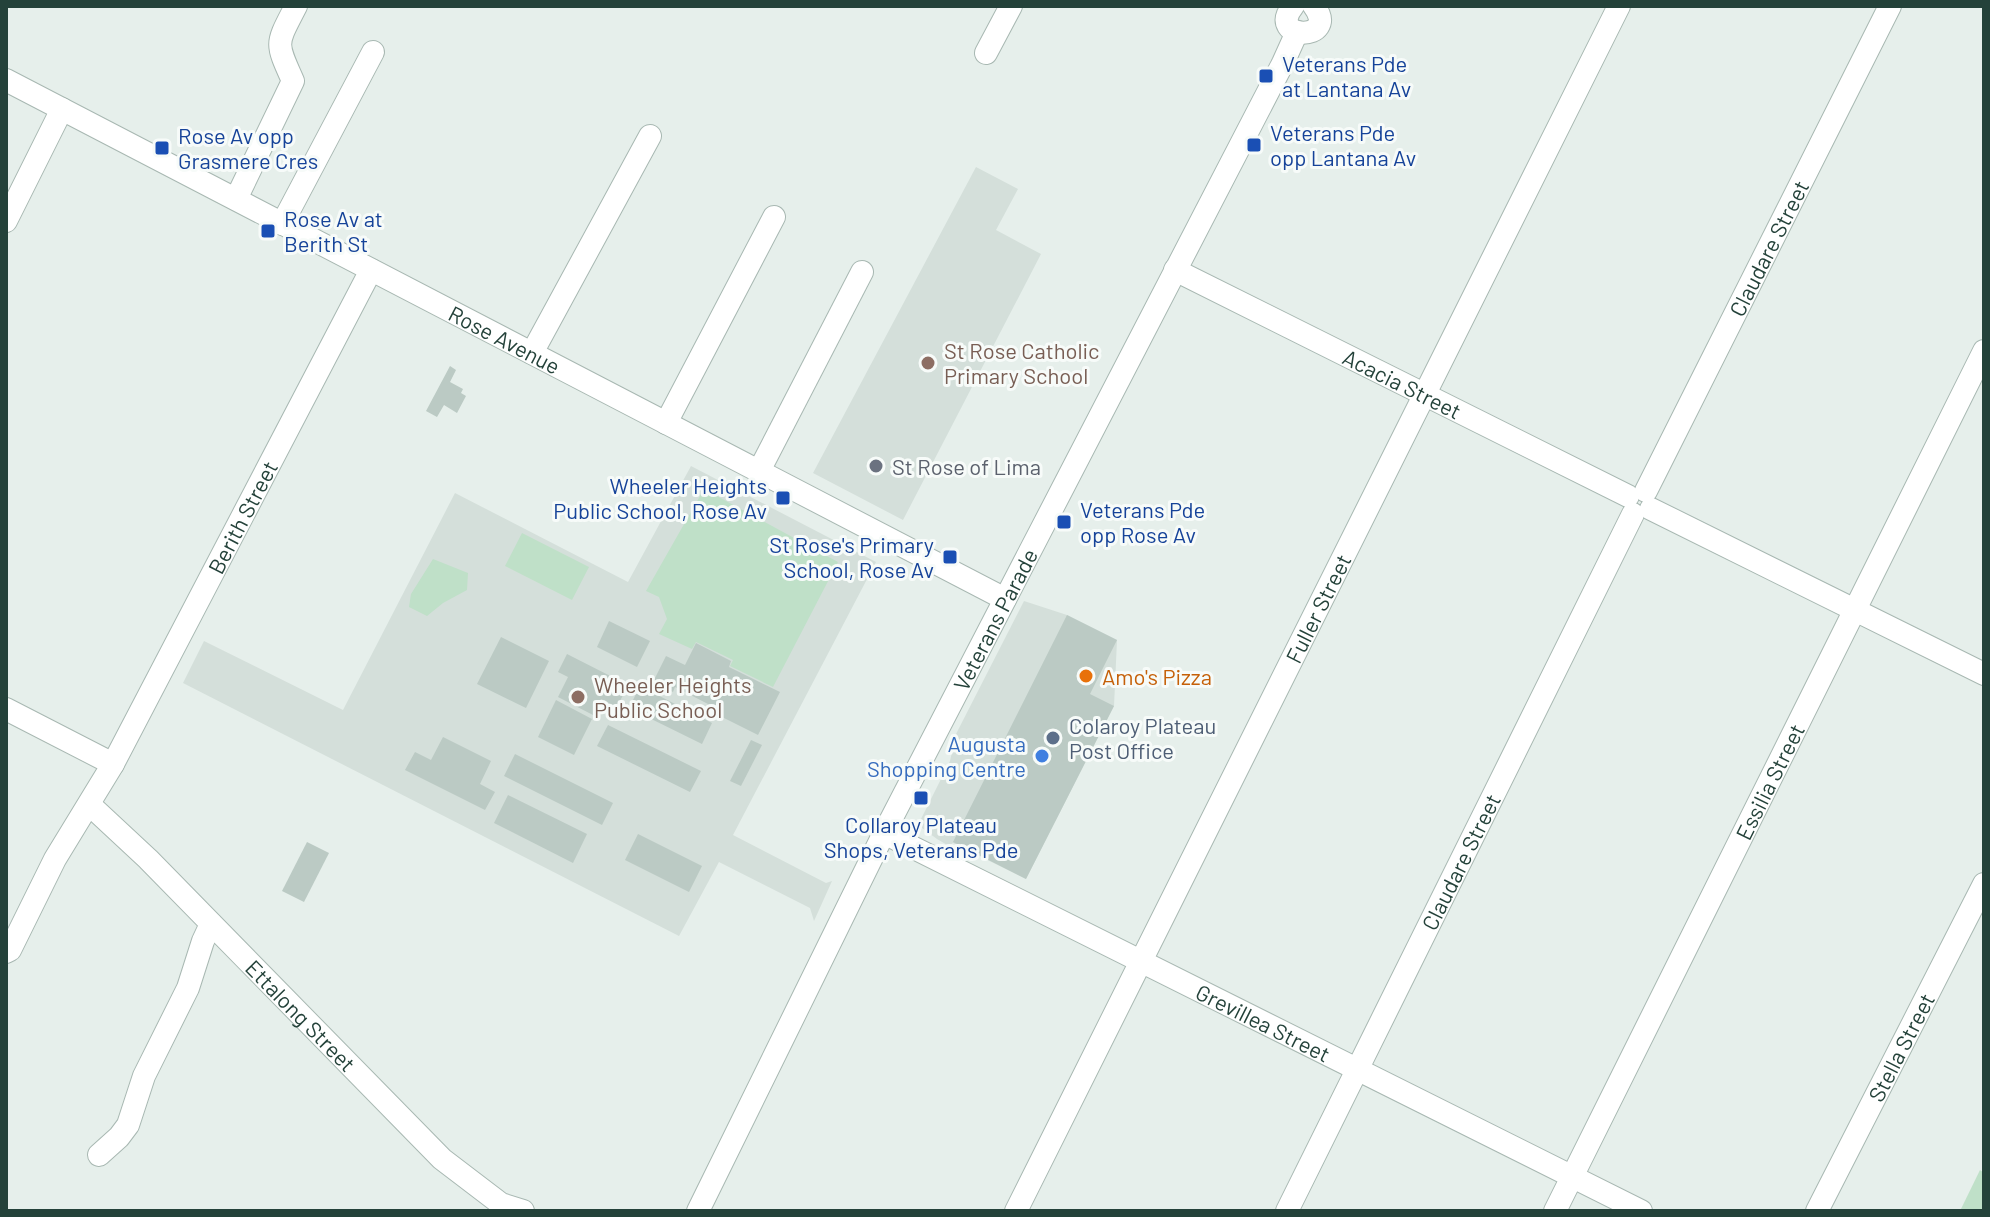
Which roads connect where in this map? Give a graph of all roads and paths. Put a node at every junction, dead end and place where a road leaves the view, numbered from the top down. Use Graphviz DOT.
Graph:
graph roads {
  1 [pos="296,6"];
  2 [pos="1011,6"];
  3 [pos="1314,6"];
  4 [pos="1619,6"];
  5 [pos="1890,6"];
  6 [pos="1290,14"];
  7 [pos="373,52"];
  8 [pos="986,53"];
  9 [pos="6,80"];
  10 [pos="62,109"];
  11 [pos="650,136"];
  12 [pos="236,199"];
  13 [pos="774,217"];
  14 [pos="6,221"];
  15 [pos="282,224"];
  16 [pos="371,270"];
  17 [pos="1175,270"];
  18 [pos="862,272"];
  19 [pos="1984,351"];
  20 [pos="532,353"];
  21 [pos="1423,395"];
  22 [pos="666,423"];
  23 [pos="759,471"];
  24 [pos="1639,503"];
  25 [pos="1005,599"];
  26 [pos="1855,609"];
  27 [pos="1984,674"];
  28 [pos="6,709"];
  29 [pos="113,764"];
  30 [pos="90,805"];
  31 [pos="884,833"];
  32 [pos="1984,884"];
  33 [pos="211,924"];
  34 [pos="6,952"];
  35 [pos="1141,960"];
  36 [pos="1359,1069"];
  37 [pos="99,1155"];
  38 [pos="1574,1176"];
  39 [pos="523,1211"];
  40 [pos="698,1211"];
  41 [pos="1016,1211"];
  42 [pos="1287,1211"];
  43 [pos="1555,1211"];
  44 [pos="1641,1211"];
  45 [pos="1817,1211"];
  1 -- 12 [label="street"];
  2 -- 8 [label="street"];
  3 -- 6 [label="street, Veterans Parade"];
  4 -- 21 [label="street, Fuller Street"];
  5 -- 24 [label="street, Claudare Street"];
  6 -- 17 [label="street, Veterans Parade"];
  7 -- 15 [label="street"];
  9 -- 10 [label="street, Rose Avenue"];
  10 -- 12 [label="street, Rose Avenue"];
  10 -- 14 [label="street"];
  11 -- 20 [label="street"];
  12 -- 15 [label="street, Rose Avenue"];
  13 -- 22 [label="street"];
  15 -- 16 [label="street, Rose Avenue"];
  16 -- 20 [label="street, Rose Avenue"];
  16 -- 29 [label="street, Berith Street"];
  17 -- 21 [label="street, Acacia Street"];
  17 -- 25 [label="street, Veterans Parade"];
  18 -- 23 [label="street"];
  19 -- 26 [label="street, Essilia Street"];
  20 -- 22 [label="street, Rose Avenue"];
  21 -- 24 [label="street, Acacia Street"];
  21 -- 35 [label="street, Fuller Street"];
  22 -- 23 [label="street, Rose Avenue"];
  23 -- 25 [label="street, Rose Avenue"];
  24 -- 26 [label="street, Acacia Street"];
  24 -- 36 [label="street, Claudare Street"];
  25 -- 31 [label="street, Veterans Parade"];
  26 -- 27 [label="street, Acacia Street"];
  26 -- 38 [label="street, Essilia Street"];
  28 -- 29 [label="street"];
  29 -- 30 [label="street, Berith Street"];
  30 -- 33 [label="street, Ettalong Street"];
  30 -- 34 [label="street, Berith Street"];
  31 -- 35 [label="street, Grevillea Street"];
  31 -- 40 [label="street, Veterans Parade"];
  32 -- 45 [label="street, Stella Street"];
  33 -- 37 [label="street"];
  33 -- 39 [label="street, Ettalong Street"];
  35 -- 36 [label="street, Grevillea Street"];
  35 -- 41 [label="street, Fuller Street"];
  36 -- 38 [label="street, Grevillea Street"];
  36 -- 42 [label="street, Claudare Street"];
  38 -- 43 [label="street, Essilia Street"];
  38 -- 44 [label="street, Grevillea Street"];
}
